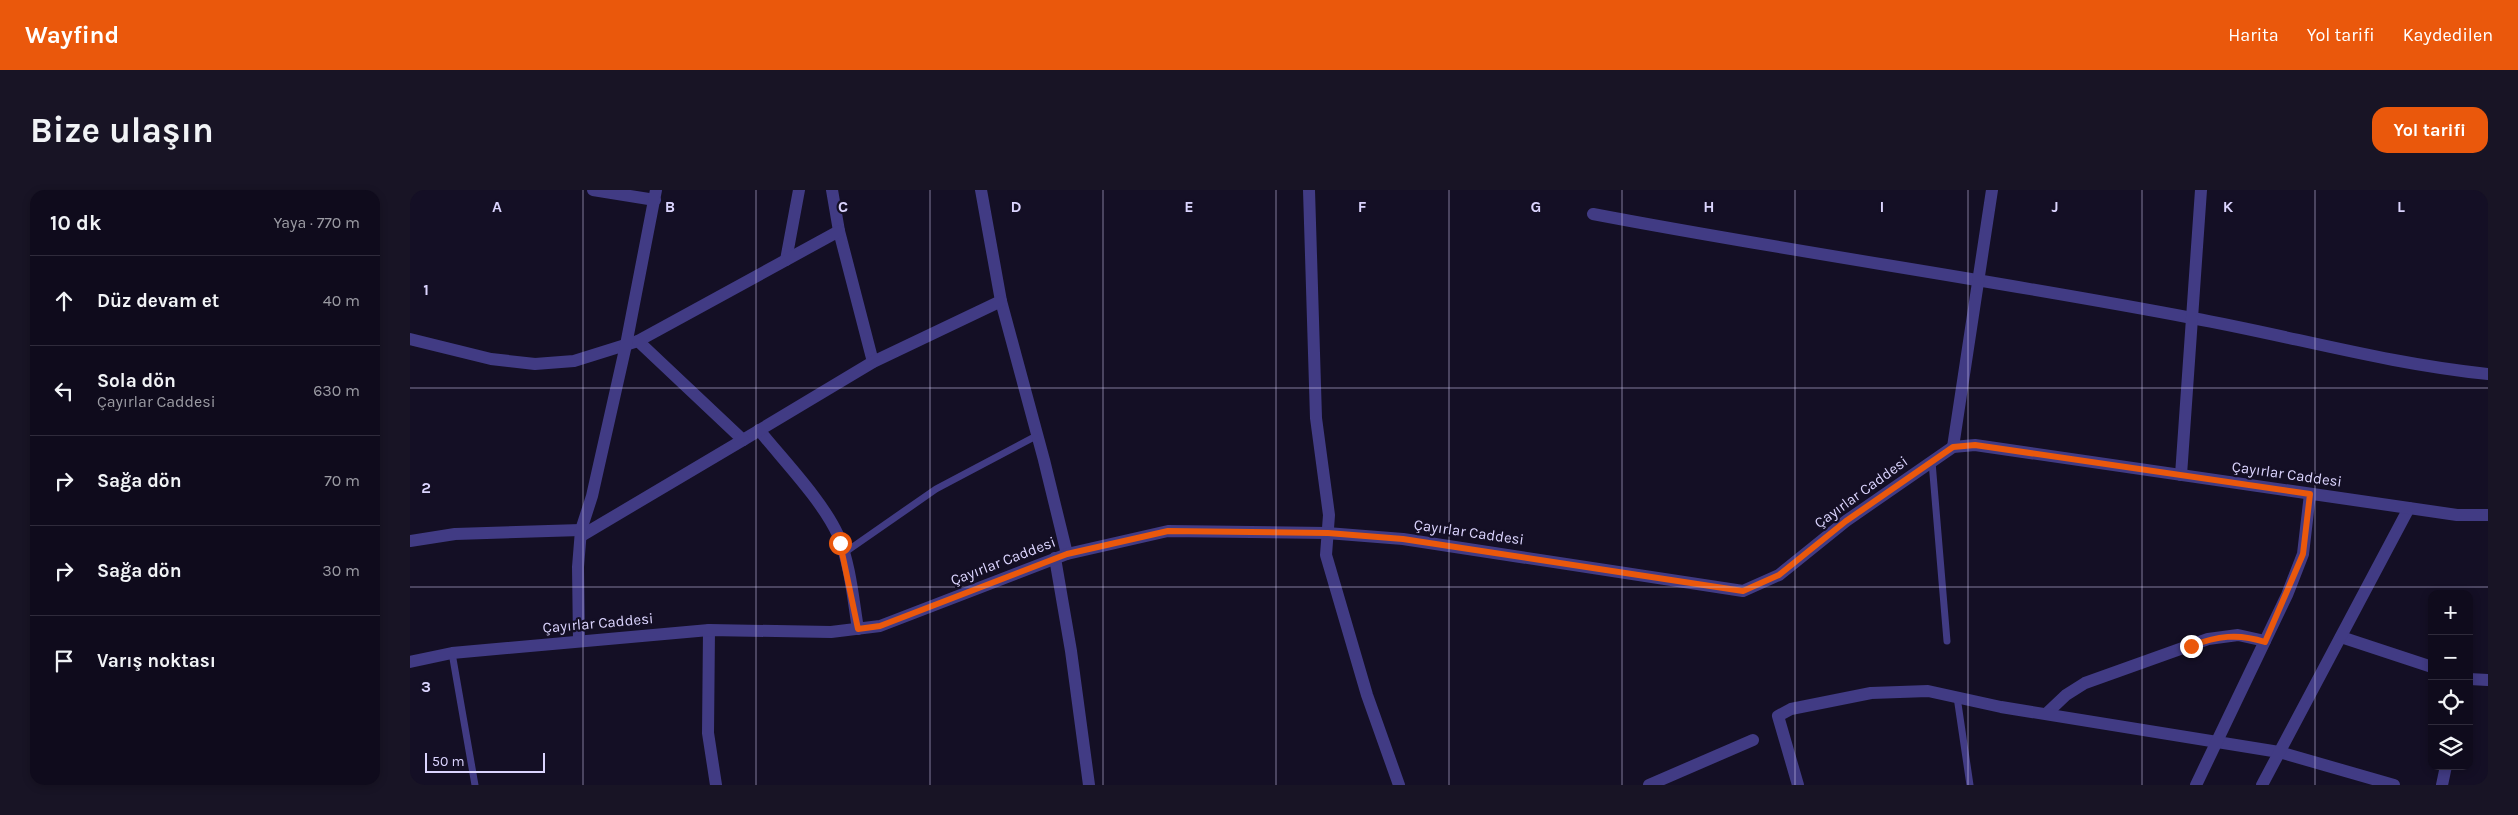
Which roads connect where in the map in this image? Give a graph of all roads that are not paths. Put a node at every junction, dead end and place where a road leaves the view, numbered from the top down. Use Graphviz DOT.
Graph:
graph roads {
  1 [pos="593,190"];
  2 [pos="799,190"];
  3 [pos="832,190"];
  4 [pos="981,190"];
  5 [pos="1309,190"];
  6 [pos="1992,190"];
  7 [pos="2201,190"];
  8 [pos="656,195"];
  9 [pos="1593,214"];
  10 [pos="839,231"];
  11 [pos="786,260"];
  12 [pos="1979,282"];
  13 [pos="1001,301"];
  14 [pos="2192,318"];
  15 [pos="410,339"];
  16 [pos="632,343"];
  17 [pos="873,362"];
  18 [pos="2488,374"];
  19 [pos="759,430"];
  20 [pos="1038,435"];
  21 [pos="743,440"];
  22 [pos="1953,447"];
  23 [pos="1932,461"];
  24 [pos="2181,475"];
  25 [pos="2310,494"];
  26 [pos="2409,508"];
  27 [pos="2488,515"];
  28 [pos="581,533"];
  29 [pos="1328,533"];
  30 [pos="410,542"];
  31 [pos="844,553"];
  32 [pos="1061,556"];
  33 [pos="858,629"];
  34 [pos="709,630"];
  35 [pos="2342,637"];
  36 [pos="580,641"];
  37 [pos="1947,641"];
  38 [pos="2265,642"];
  39 [pos="452,653"];
  40 [pos="410,662"];
  41 [pos="2428,666"];
  42 [pos="2473,679"];
  43 [pos="2488,680"];
  44 [pos="1958,698"];
  45 [pos="2047,713"];
  46 [pos="1753,740"];
  47 [pos="2219,741"];
  48 [pos="2279,752"];
  49 [pos="2445,770"];
  50 [pos="475,785"];
  51 [pos="716,785"];
  52 [pos="1089,785"];
  53 [pos="1399,785"];
  54 [pos="1649,785"];
  55 [pos="1798,785"];
  56 [pos="1970,785"];
  57 [pos="2196,785"];
  58 [pos="2262,785"];
  59 [pos="2394,785"];
  60 [pos="2442,785"];
  1 -- 8 [label="street"];
  2 -- 11 [label="street"];
  3 -- 10 [label="street"];
  4 -- 13 [label="street"];
  5 -- 29 [label="street"];
  6 -- 12 [label="street"];
  7 -- 14 [label="street"];
  8 -- 16 [label="street"];
  9 -- 12 [label="street"];
  10 -- 11 [label="street"];
  10 -- 17 [label="street"];
  11 -- 16 [label="street"];
  12 -- 14 [label="street"];
  12 -- 22 [label="street"];
  13 -- 17 [label="street"];
  13 -- 20 [label="street"];
  14 -- 18 [label="street"];
  14 -- 24 [label="street"];
  15 -- 16 [label="street"];
  16 -- 21 [label="street"];
  16 -- 28 [label="street"];
  17 -- 19 [label="street"];
  19 -- 21 [label="street"];
  19 -- 31 [label="street"];
  20 -- 31 [label="lane"];
  20 -- 32 [label="street"];
  21 -- 28 [label="street"];
  22 -- 23 [label="street, Çayırlar Caddesi"];
  22 -- 24 [label="street, Çayırlar Caddesi"];
  23 -- 29 [label="street, Çayırlar Caddesi"];
  23 -- 37 [label="lane"];
  24 -- 25 [label="street, Çayırlar Caddesi"];
  25 -- 26 [label="street, Çayırlar Caddesi"];
  25 -- 38 [label="street"];
  26 -- 27 [label="street, Çayırlar Caddesi"];
  26 -- 35 [label="street"];
  28 -- 30 [label="street"];
  28 -- 36 [label="street"];
  29 -- 32 [label="street, Çayırlar Caddesi"];
  29 -- 53 [label="street"];
  31 -- 33 [label="street"];
  32 -- 33 [label="street, Çayırlar Caddesi"];
  32 -- 52 [label="street"];
  33 -- 34 [label="street, Çayırlar Caddesi"];
  34 -- 36 [label="street, Çayırlar Caddesi"];
  34 -- 51 [label="street"];
  35 -- 41 [label="street"];
  35 -- 48 [label="street"];
  36 -- 39 [label="street, Çayırlar Caddesi"];
  38 -- 45 [label="street"];
  38 -- 47 [label="street"];
  39 -- 40 [label="street, Çayırlar Caddesi"];
  39 -- 50 [label="lane"];
  42 -- 43 [label="street"];
  44 -- 45 [label="street"];
  44 -- 55 [label="street"];
  44 -- 56 [label="lane"];
  45 -- 47 [label="street"];
  46 -- 54 [label="street"];
  47 -- 48 [label="street"];
  47 -- 57 [label="street"];
  48 -- 58 [label="street"];
  48 -- 59 [label="street"];
  49 -- 60 [label="street"];
}
